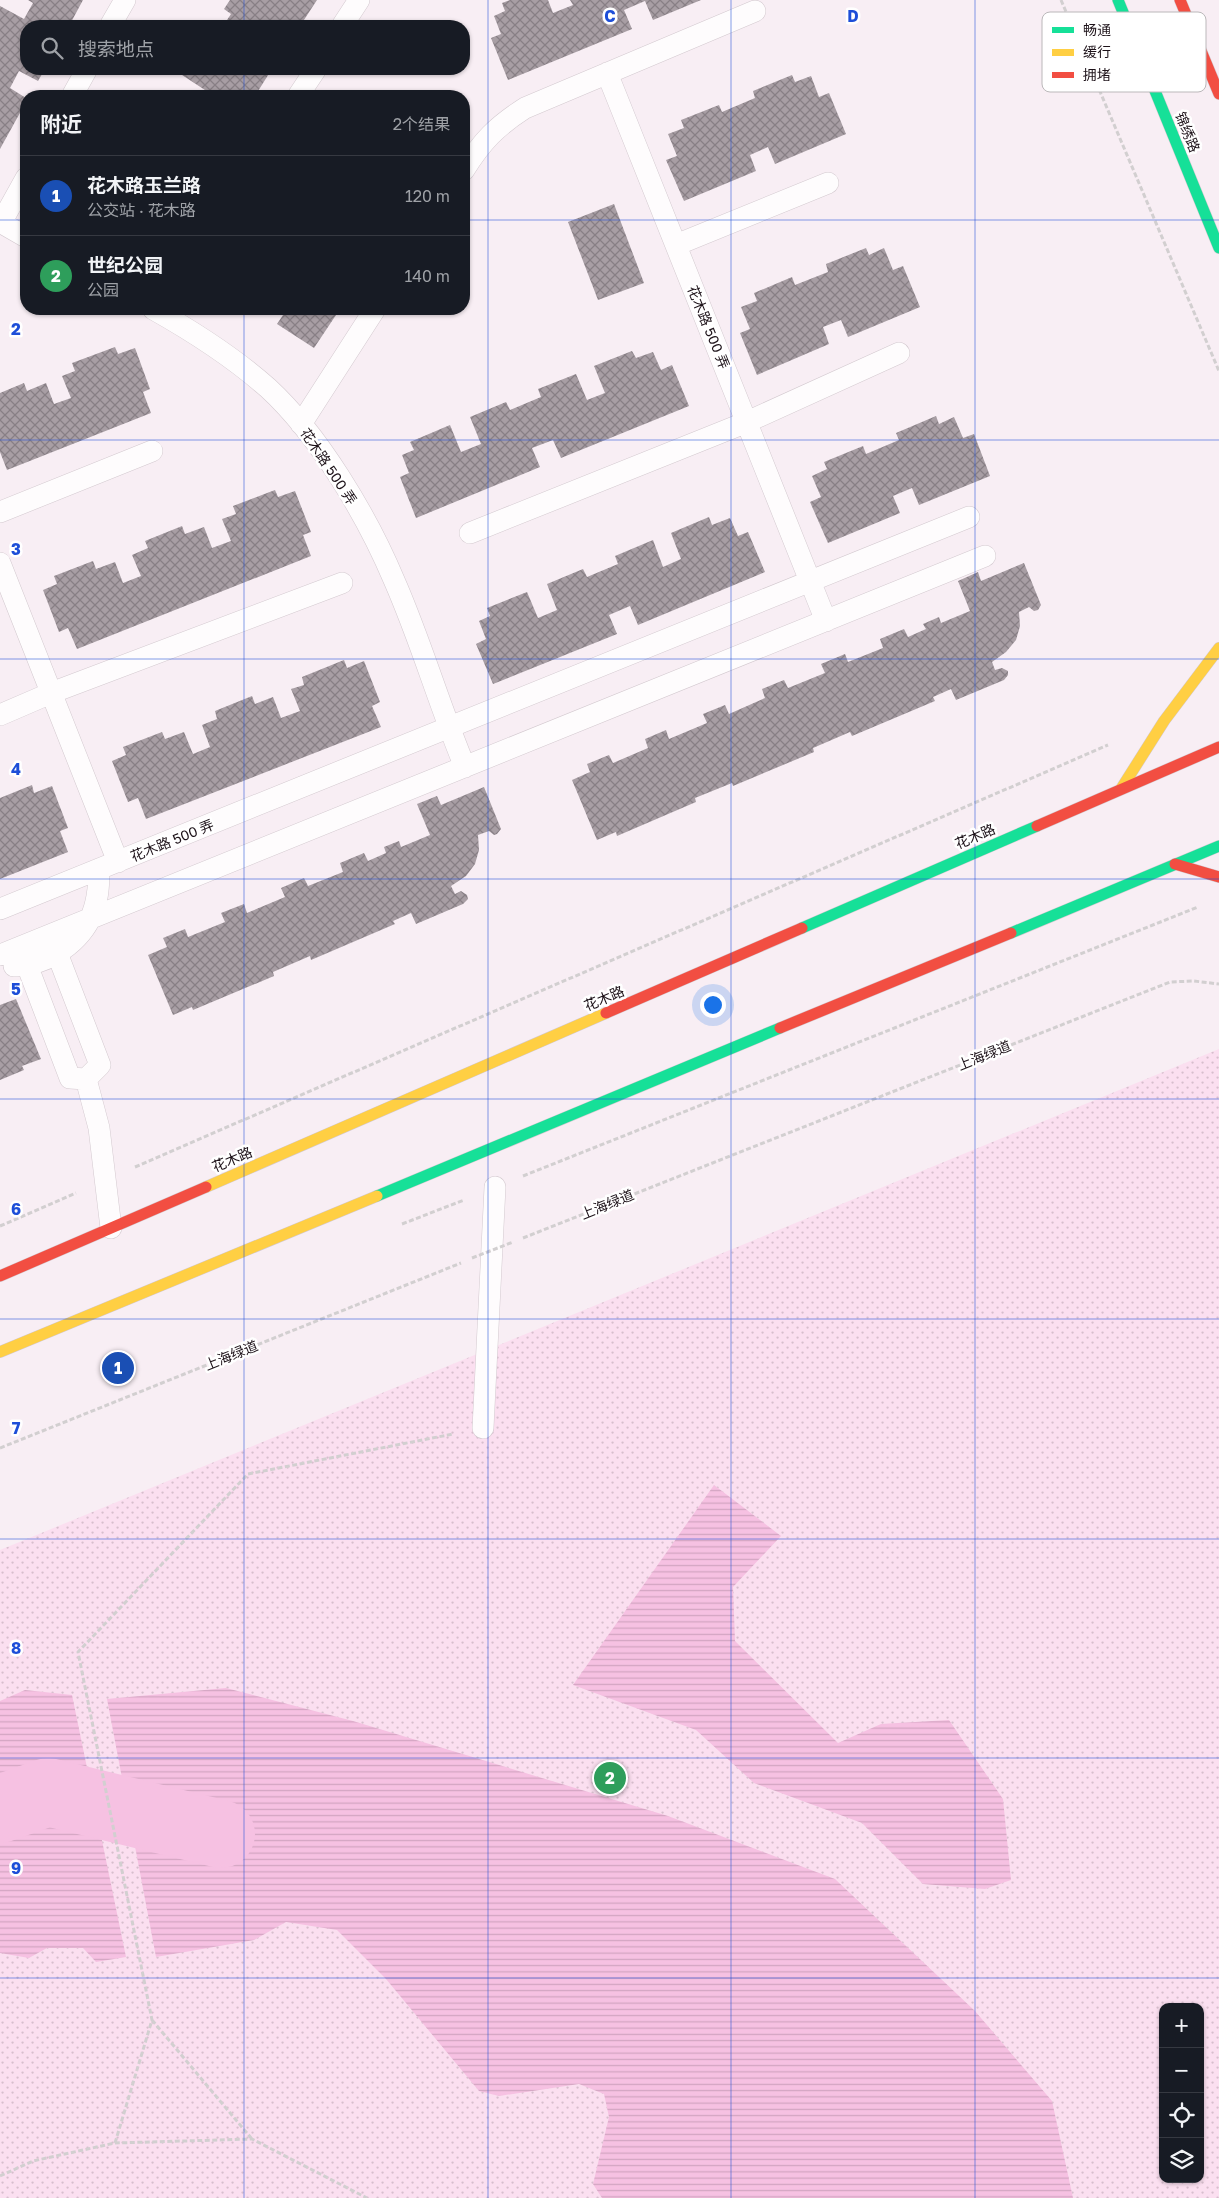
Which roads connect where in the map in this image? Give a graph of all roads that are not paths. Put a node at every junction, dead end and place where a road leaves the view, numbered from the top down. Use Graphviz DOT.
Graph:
graph roads {
  1 [pos="125,0"];
  2 [pos="359,0"];
  3 [pos="1118,0"];
  4 [pos="1180,0"];
  5 [pos="754,11"];
  6 [pos="1123,12"];
  7 [pos="1185,12"];
  8 [pos="113,20"];
  9 [pos="346,20"];
  10 [pos="1206,63"];
  11 [pos="607,73"];
  12 [pos="84,75"];
  13 [pos="312,75"];
  14 [pos="75,90"];
  15 [pos="302,90"];
  16 [pos="1155,92"];
  17 [pos="1219,94"];
  18 [pos="470,160"];
  19 [pos="828,183"];
  20 [pos="20,189"];
  21 [pos="1,223"];
  22 [pos="20,234"];
  23 [pos="676,245"];
  24 [pos="1219,248"];
  25 [pos="166,315"];
  26 [pos="371,315"];
  27 [pos="899,353"];
  28 [pos="747,422"];
  29 [pos="301,424"];
  30 [pos="152,451"];
  31 [pos="0,512"];
  32 [pos="969,517"];
  33 [pos="470,533"];
  34 [pos="984,556"];
  35 [pos="0,563"];
  36 [pos="811,581"];
  37 [pos="342,583"];
  38 [pos="826,621"];
  39 [pos="1219,648"];
  40 [pos="51,693"];
  41 [pos="0,715"];
  42 [pos="448,728"];
  43 [pos="1219,746"];
  44 [pos="465,767"];
  45 [pos="1121,789"];
  46 [pos="1219,846"];
  47 [pos="1175,864"];
  48 [pos="108,865"];
  49 [pos="1219,877"];
  50 [pos="0,909"];
  51 [pos="90,918"];
  52 [pos="57,953"];
  53 [pos="0,955"];
  54 [pos="0,964"];
  55 [pos="27,965"];
  56 [pos="86,1079"];
  57 [pos="495,1187"];
  58 [pos="110,1228"];
  59 [pos="0,1276"];
  60 [pos="0,1352"];
  61 [pos="483,1428"];
  1 -- 8 [label="lane"];
  2 -- 9 [label="lane"];
  3 -- 6 [label="main road, 锦绣路"];
  4 -- 7 [label="main road"];
  5 -- 11 [label="lane"];
  10 -- 17 [label="main road"];
  11 -- 18 [label="lane"];
  11 -- 23 [label="lane, 花木路 500 弄"];
  12 -- 14 [label="lane"];
  13 -- 15 [label="lane"];
  16 -- 24 [label="main road, 锦绣路"];
  19 -- 23 [label="lane"];
  20 -- 21 [label="lane"];
  21 -- 22 [label="lane"];
  23 -- 28 [label="lane, 花木路 500 弄"];
  25 -- 29 [label="lane, 花木路 500 弄"];
  26 -- 29 [label="lane"];
  27 -- 28 [label="lane"];
  28 -- 33 [label="lane"];
  28 -- 36 [label="lane, 花木路 500 弄"];
  29 -- 42 [label="lane, 花木路 500 弄"];
  30 -- 31 [label="lane"];
  32 -- 36 [label="lane, 花木路 500 弄"];
  34 -- 38 [label="lane"];
  35 -- 40 [label="lane, 花木路 500 弄"];
  36 -- 38 [label="lane"];
  36 -- 42 [label="lane, 花木路 500 弄"];
  37 -- 40 [label="lane"];
  38 -- 44 [label="lane"];
  39 -- 45 [label="main road"];
  40 -- 41 [label="lane"];
  40 -- 48 [label="lane, 花木路 500 弄"];
  42 -- 44 [label="lane"];
  42 -- 48 [label="lane, 花木路 500 弄"];
  43 -- 45 [label="main road, 花木路"];
  44 -- 51 [label="lane"];
  45 -- 58 [label="main road, 花木路"];
  46 -- 47 [label="main road"];
  47 -- 49 [label="main road"];
  47 -- 60 [label="main road"];
  48 -- 50 [label="lane, 花木路 500 弄"];
  48 -- 51 [label="lane, 花木路 500 弄"];
  51 -- 52 [label="lane, 花木路 500 弄"];
  51 -- 53 [label="lane"];
  52 -- 55 [label="lane, 花木路 500 弄"];
  52 -- 56 [label="lane"];
  54 -- 55 [label="lane, 花木路 500 弄"];
  55 -- 56 [label="lane"];
  56 -- 58 [label="lane"];
  57 -- 61 [label="lane"];
  58 -- 59 [label="main road, 花木路"];
}
